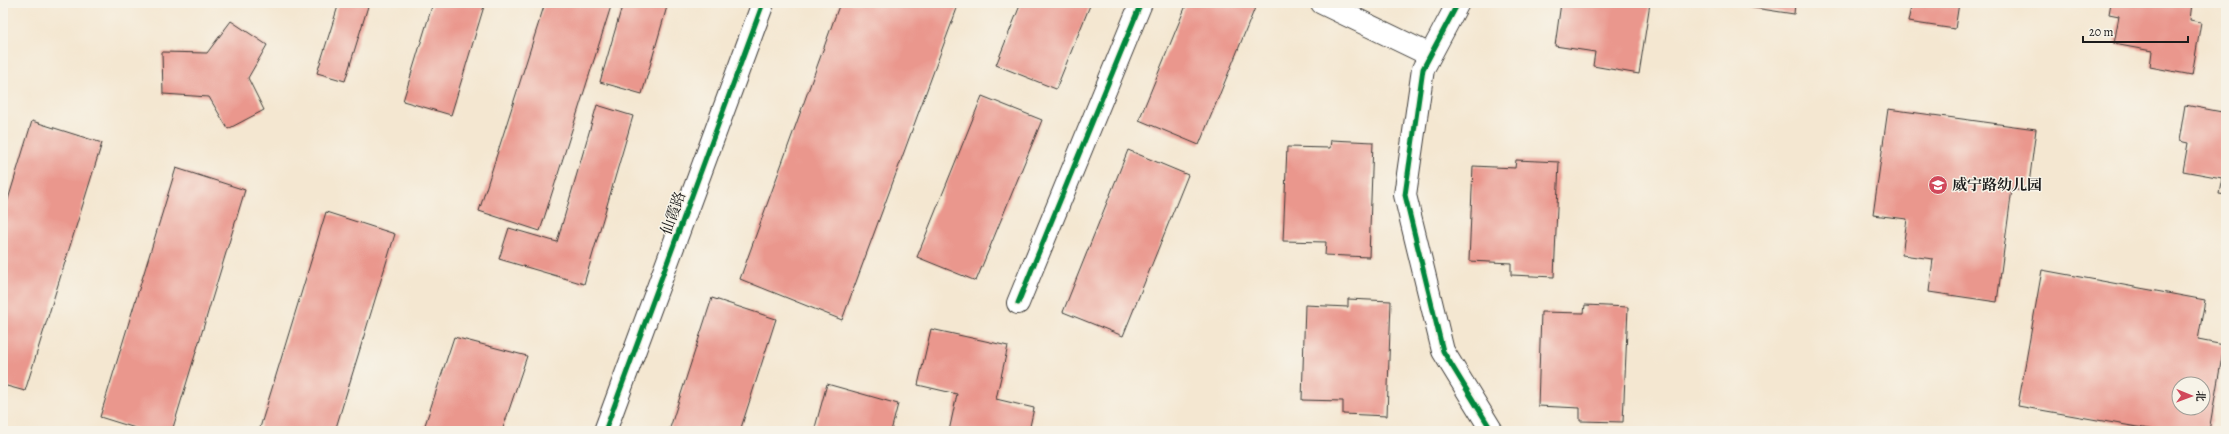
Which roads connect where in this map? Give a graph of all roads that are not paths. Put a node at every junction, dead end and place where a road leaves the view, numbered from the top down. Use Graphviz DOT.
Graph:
graph roads {
  1 [pos="763,3"];
  2 [pos="1141,3"];
  3 [pos="1322,3"];
  4 [pos="1458,3"];
  5 [pos="1430,55"];
  6 [pos="1018,303"];
  7 [pos="605,431"];
  8 [pos="1492,431"];
  1 -- 7 [label="street, 仙霞路"];
  2 -- 6 [label="street"];
  3 -- 5 [label="street"];
  4 -- 5 [label="street"];
  5 -- 8 [label="street"];
}
